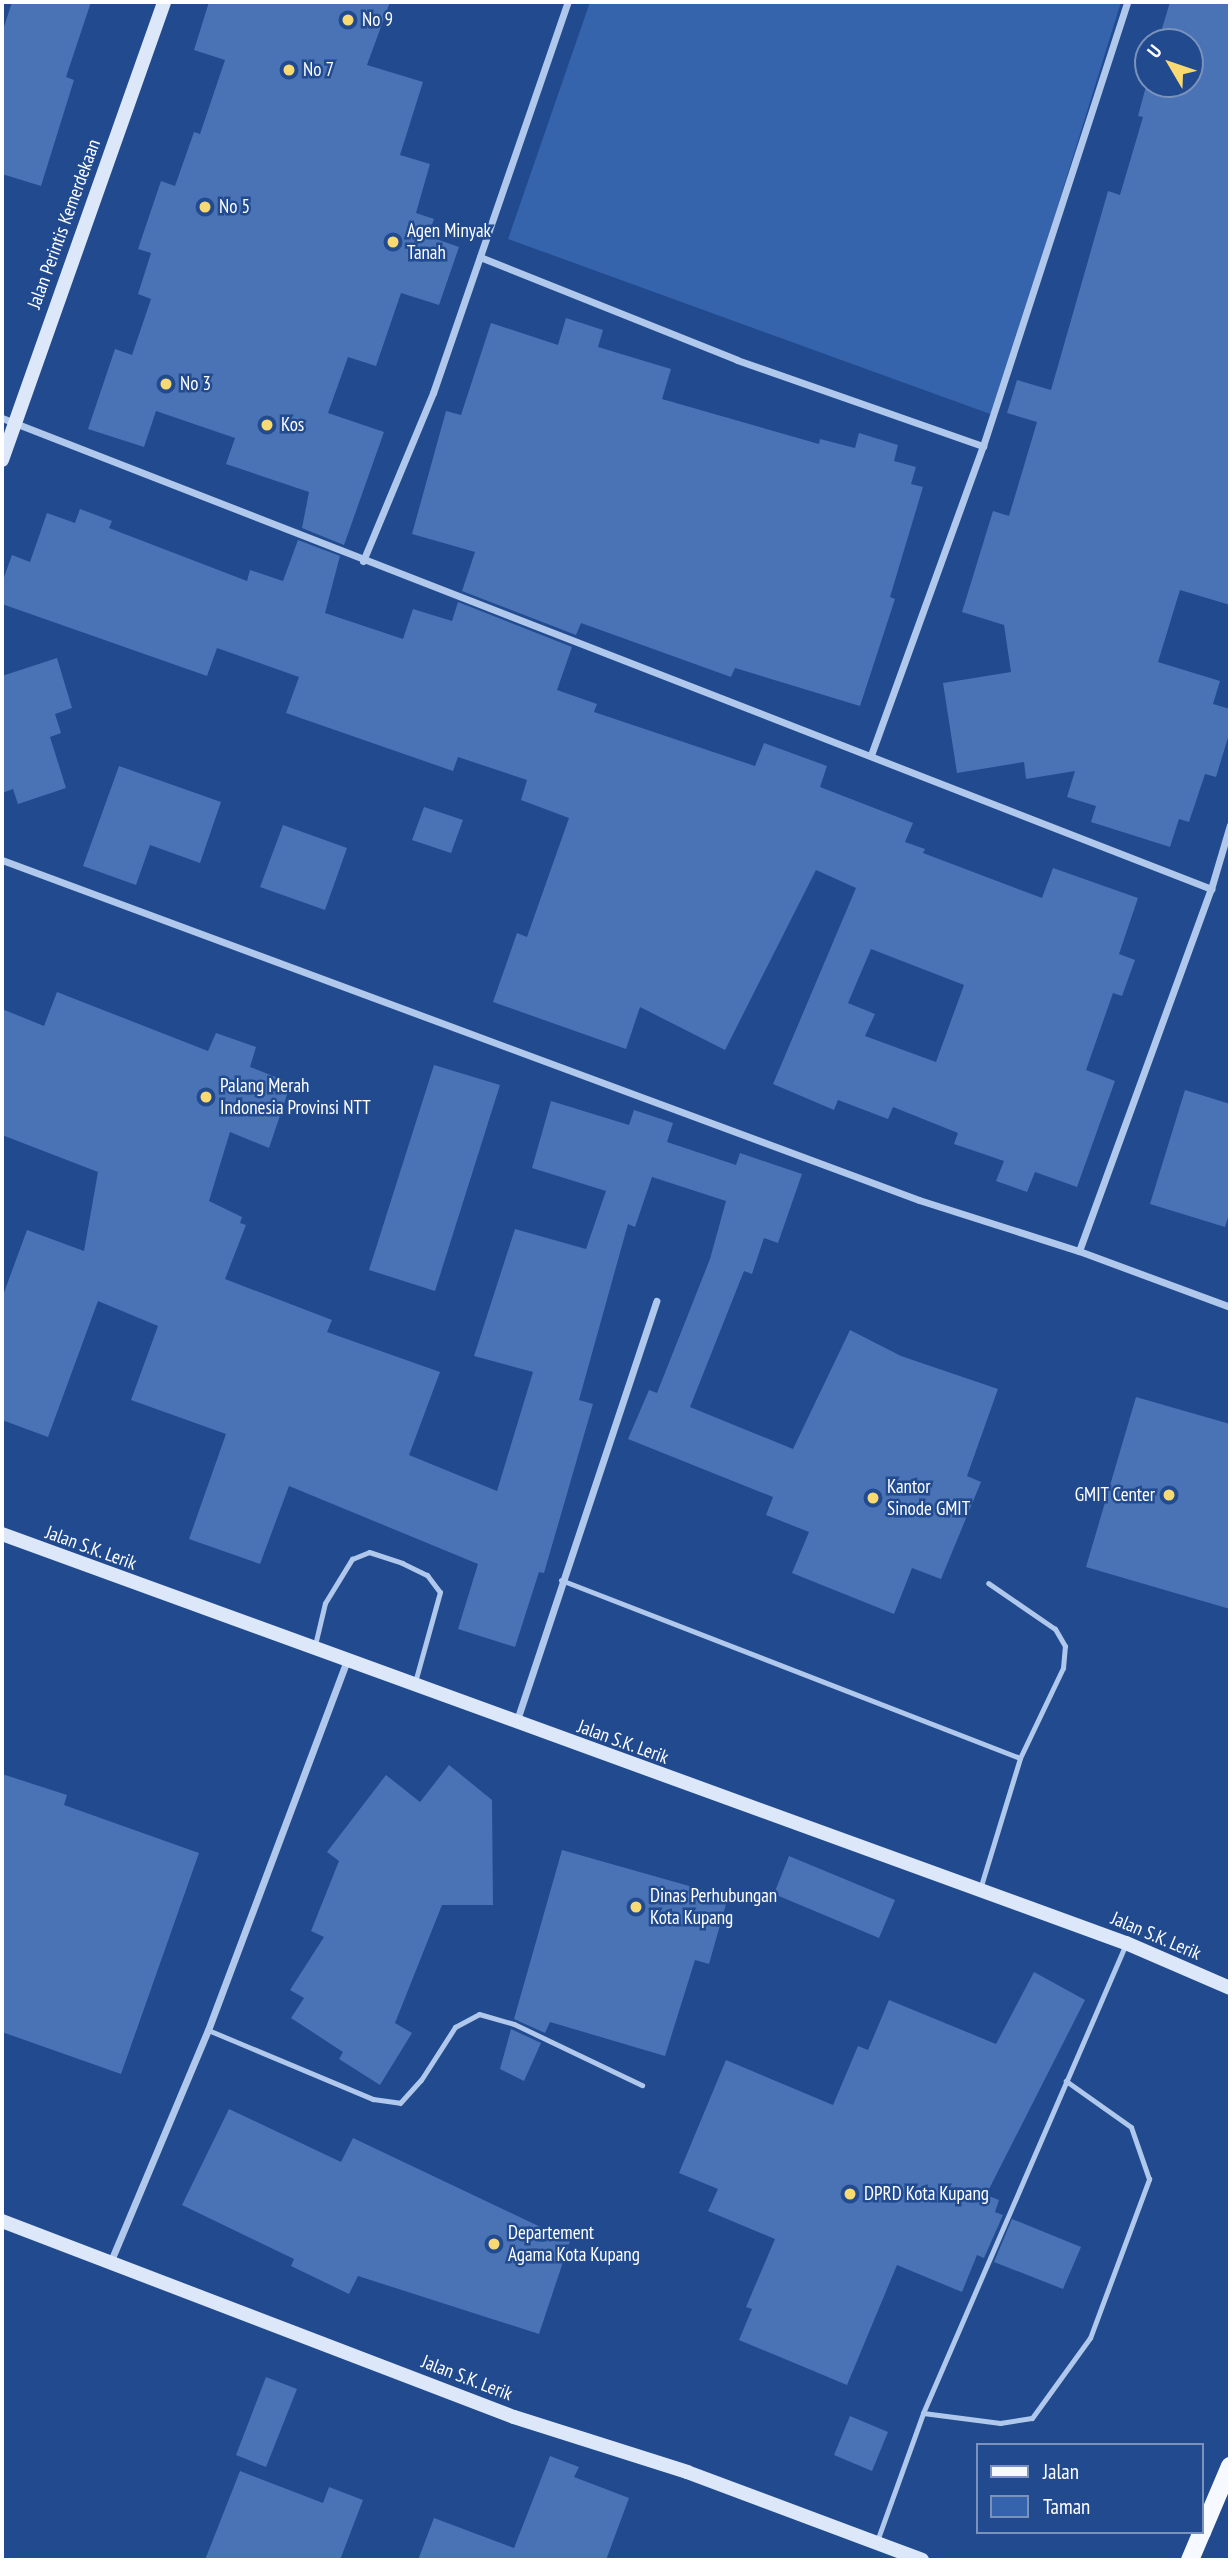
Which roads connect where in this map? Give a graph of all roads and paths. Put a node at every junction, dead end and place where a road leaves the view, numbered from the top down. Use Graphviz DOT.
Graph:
graph roads {
  1 [pos="164,2"];
  2 [pos="568,2"];
  3 [pos="1127,2"];
  4 [pos="480,257"];
  5 [pos="8,420"];
  6 [pos="983,446"];
  7 [pos="2,460"];
  8 [pos="363,561"];
  9 [pos="872,755"];
  10 [pos="1230,825"];
  11 [pos="2,860"];
  12 [pos="1211,889"];
  13 [pos="1079,1251"];
  14 [pos="656,1301"];
  15 [pos="1230,1307"];
  16 [pos="2,1534"];
  17 [pos="561,1580"];
  18 [pos="988,1583"];
  19 [pos="315,1648"];
  20 [pos="347,1660"];
  21 [pos="415,1682"];
  22 [pos="516,1724"];
  23 [pos="1020,1758"];
  24 [pos="980,1889"];
  25 [pos="1126,1943"];
  26 [pos="1230,1988"];
  27 [pos="208,2030"];
  28 [pos="1066,2081"];
  29 [pos="642,2085"];
  30 [pos="2,2221"];
  31 [pos="110,2264"];
  32 [pos="923,2413"];
  33 [pos="1230,2466"];
  34 [pos="1204,2527"];
  35 [pos="1201,2534"];
  36 [pos="876,2544"];
  37 [pos="922,2560"];
  38 [pos="1190,2560"];
  1 -- 5 [label="main road, Jalan Perintis Kemerdekaan"];
  2 -- 4 [label="street"];
  3 -- 6 [label="street"];
  4 -- 6 [label="street"];
  4 -- 8 [label="street"];
  5 -- 7 [label="main road, Jalan Perintis Kemerdekaan"];
  5 -- 8 [label="street"];
  6 -- 9 [label="street"];
  8 -- 9 [label="street"];
  9 -- 12 [label="street"];
  10 -- 12 [label="street"];
  11 -- 13 [label="street"];
  12 -- 13 [label="street"];
  13 -- 15 [label="street"];
  14 -- 17 [label="street"];
  16 -- 19 [label="main road, Jalan S.K. Lerik"];
  17 -- 22 [label="street"];
  17 -- 23 [label="lane"];
  18 -- 23 [label="lane"];
  19 -- 20 [label="main road, Jalan S.K. Lerik"];
  19 -- 21 [label="lane"];
  20 -- 21 [label="main road, Jalan S.K. Lerik"];
  20 -- 27 [label="street"];
  21 -- 22 [label="main road, Jalan S.K. Lerik"];
  22 -- 24 [label="main road, Jalan S.K. Lerik"];
  23 -- 24 [label="lane"];
  24 -- 25 [label="main road, Jalan S.K. Lerik"];
  25 -- 26 [label="main road, Jalan S.K. Lerik"];
  25 -- 28 [label="lane"];
  27 -- 29 [label="lane"];
  27 -- 31 [label="street"];
  28 -- 32 [label="lane"];
  28 -- 32 [label="lane"];
  30 -- 31 [label="main road, Jalan S.K. Lerik"];
  31 -- 36 [label="main road, Jalan S.K. Lerik"];
  32 -- 36 [label="lane"];
  33 -- 34 [label="main road"];
  35 -- 38 [label="main road"];
  36 -- 37 [label="main road, Jalan S.K. Lerik"];
}
